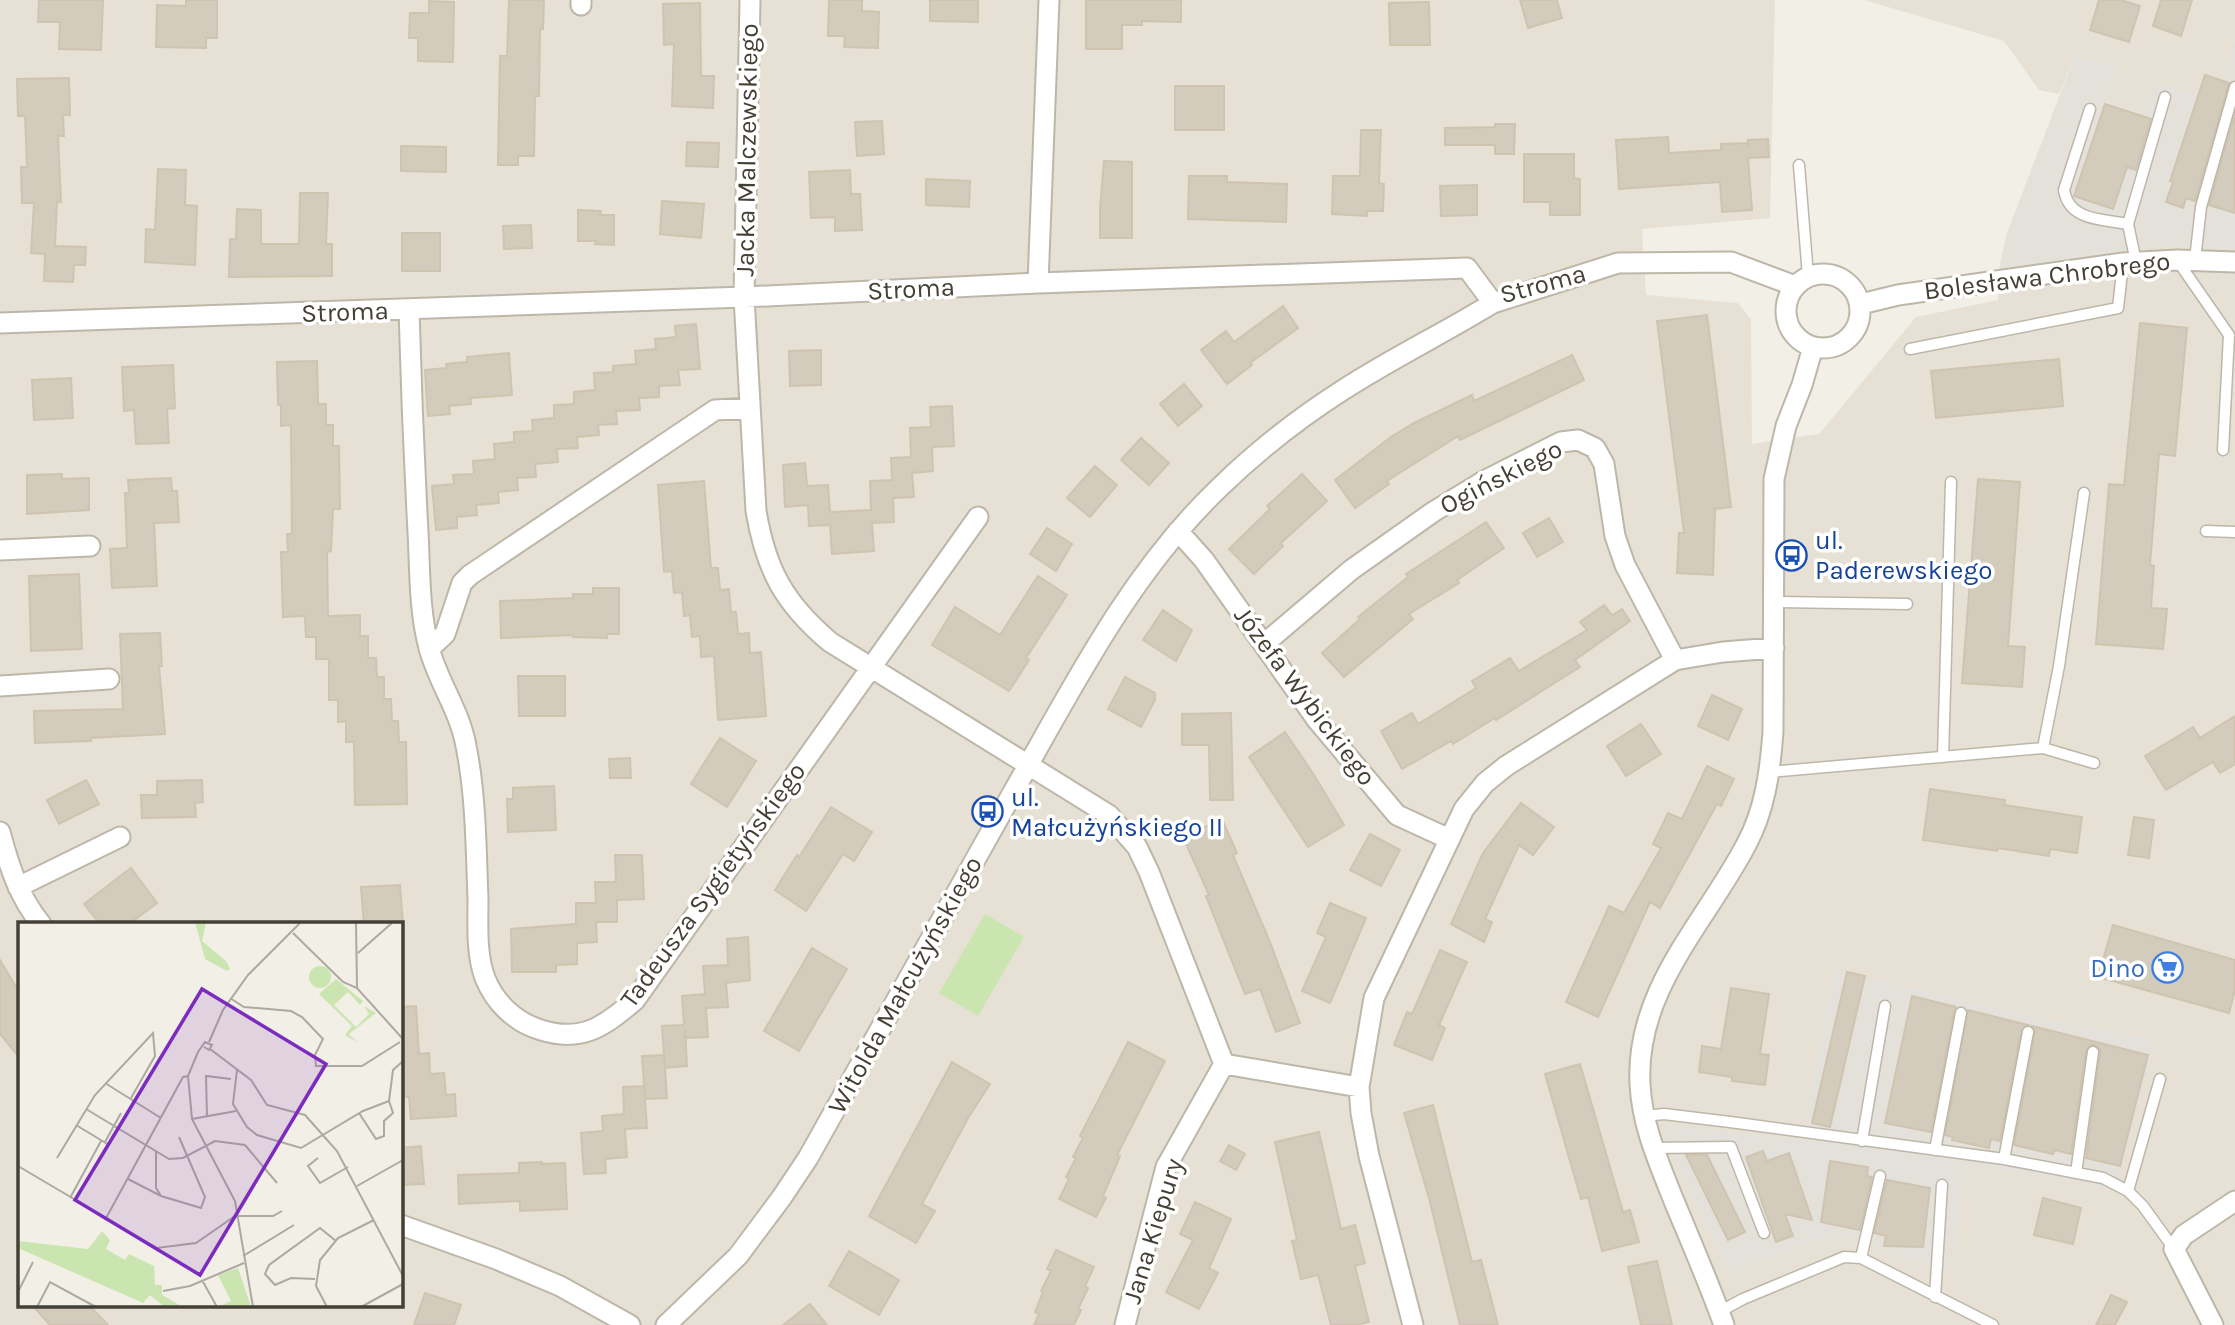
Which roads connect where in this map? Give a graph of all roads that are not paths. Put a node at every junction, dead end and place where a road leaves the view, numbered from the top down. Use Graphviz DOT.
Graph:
graph roads {
  1 [pos="750,0"];
  2 [pos="1049,0"];
  3 [pos="2235,87"];
  4 [pos="2165,97"];
  5 [pos="2090,109"];
  6 [pos="1799,165"];
  7 [pos="2128,224"];
  8 [pos="2186,260"];
  9 [pos="2235,262"];
  10 [pos="2130,263"];
  11 [pos="1802,281"];
  12 [pos="1038,283"];
  13 [pos="744,298"];
  14 [pos="1493,303"];
  15 [pos="1861,304"];
  16 [pos="409,310"];
  17 [pos="0,323"];
  18 [pos="1813,347"];
  19 [pos="1910,349"];
  20 [pos="750,408"];
  21 [pos="2223,450"];
  22 [pos="1951,482"];
  23 [pos="2084,493"];
  24 [pos="978,517"];
  25 [pos="1178,531"];
  26 [pos="2206,531"];
  27 [pos="2235,532"];
  28 [pos="90,547"];
  29 [pos="0,550"];
  30 [pos="1774,602"];
  31 [pos="1907,604"];
  32 [pos="1264,644"];
  33 [pos="1774,648"];
  34 [pos="429,649"];
  35 [pos="1675,660"];
  36 [pos="871,668"];
  37 [pos="109,679"];
  38 [pos="0,686"];
  39 [pos="2043,748"];
  40 [pos="1943,757"];
  41 [pos="2094,763"];
  42 [pos="1029,764"];
  43 [pos="1770,772"];
  44 [pos="0,832"];
  45 [pos="120,836"];
  46 [pos="1449,839"];
  47 [pos="18,887"];
  48 [pos="40,922"];
  49 [pos="1885,1006"];
  50 [pos="1961,1013"];
  51 [pos="2028,1032"];
  52 [pos="2093,1052"];
  53 [pos="1224,1064"];
  54 [pos="2160,1079"];
  55 [pos="1359,1087"];
  56 [pos="1644,1116"];
  57 [pos="1862,1141"];
  58 [pos="1653,1147"];
  59 [pos="1935,1150"];
  60 [pos="2004,1159"];
  61 [pos="2076,1173"];
  62 [pos="1880,1176"];
  63 [pos="1942,1185"];
  64 [pos="2127,1191"];
  65 [pos="2235,1201"];
  66 [pos="402,1225"];
  67 [pos="1764,1233"];
  68 [pos="2174,1249"];
  69 [pos="1861,1258"];
  70 [pos="1935,1297"];
  71 [pos="1722,1319"];
  72 [pos="629,1325"];
  73 [pos="666,1325"];
  74 [pos="1125,1325"];
  75 [pos="1413,1325"];
  76 [pos="1993,1325"];
  77 [pos="2213,1325"];
  1 -- 13 [label="street, Jacka Malczewskiego"];
  2 -- 12 [label="street"];
  3 -- 8 [label="lane"];
  4 -- 7 [label="lane"];
  5 -- 7 [label="lane"];
  6 -- 11 [label="lane"];
  7 -- 10 [label="lane"];
  8 -- 9 [label="street, Bolesława Chrobrego"];
  8 -- 10 [label="street, Bolesława Chrobrego"];
  8 -- 21 [label="lane"];
  10 -- 15 [label="street, Bolesława Chrobrego"];
  10 -- 19 [label="lane"];
  11 -- 14 [label="street, Stroma"];
  11 -- 15 [label="street"];
  11 -- 18 [label="street"];
  12 -- 13 [label="street, Stroma"];
  12 -- 14 [label="street, Stroma"];
  13 -- 16 [label="street, Stroma"];
  13 -- 20 [label="street, Jacka Malczewskiego"];
  14 -- 25 [label="street, Witolda Małcużyńskiego"];
  15 -- 18 [label="street"];
  16 -- 17 [label="street, Stroma"];
  16 -- 34 [label="street, Tadeusza Sygietyńskiego"];
  18 -- 30 [label="street"];
  20 -- 34 [label="street"];
  20 -- 36 [label="street, Jacka Malczewskiego"];
  22 -- 40 [label="lane"];
  23 -- 39 [label="lane"];
  24 -- 36 [label="street, Tadeusza Sygietyńskiego"];
  25 -- 32 [label="street, Józefa Wybickiego"];
  25 -- 42 [label="street, Witolda Małcużyńskiego"];
  26 -- 27 [label="lane"];
  28 -- 29 [label="street"];
  30 -- 31 [label="lane"];
  30 -- 33 [label="street"];
  32 -- 35 [label="street, Ogińskiego"];
  32 -- 46 [label="street, Józefa Wybickiego"];
  33 -- 35 [label="street"];
  33 -- 43 [label="street"];
  34 -- 36 [label="street, Tadeusza Sygietyńskiego"];
  35 -- 46 [label="street"];
  36 -- 42 [label="street, Jacka Malczewskiego"];
  37 -- 38 [label="street"];
  39 -- 40 [label="lane"];
  39 -- 41 [label="lane"];
  40 -- 43 [label="lane"];
  42 -- 53 [label="street, Jacka Malczewskiego"];
  42 -- 73 [label="street, Witolda Małcużyńskiego"];
  43 -- 56 [label="street"];
  44 -- 47 [label="street"];
  45 -- 47 [label="street"];
  46 -- 55 [label="street"];
  47 -- 48 [label="street"];
  49 -- 57 [label="lane"];
  50 -- 59 [label="lane"];
  51 -- 60 [label="lane"];
  52 -- 61 [label="lane"];
  53 -- 55 [label="street"];
  53 -- 74 [label="street, Jana Kiepury"];
  54 -- 64 [label="lane"];
  55 -- 75 [label="street"];
  56 -- 57 [label="lane"];
  56 -- 58 [label="street"];
  57 -- 59 [label="lane"];
  58 -- 67 [label="lane"];
  58 -- 71 [label="street"];
  59 -- 60 [label="lane"];
  60 -- 61 [label="lane"];
  61 -- 64 [label="lane"];
  62 -- 69 [label="lane"];
  63 -- 70 [label="lane"];
  64 -- 68 [label="lane"];
  65 -- 68 [label="street"];
  66 -- 72 [label="street"];
  68 -- 77 [label="street"];
  69 -- 70 [label="lane"];
  69 -- 71 [label="lane"];
  70 -- 76 [label="lane"];
}
